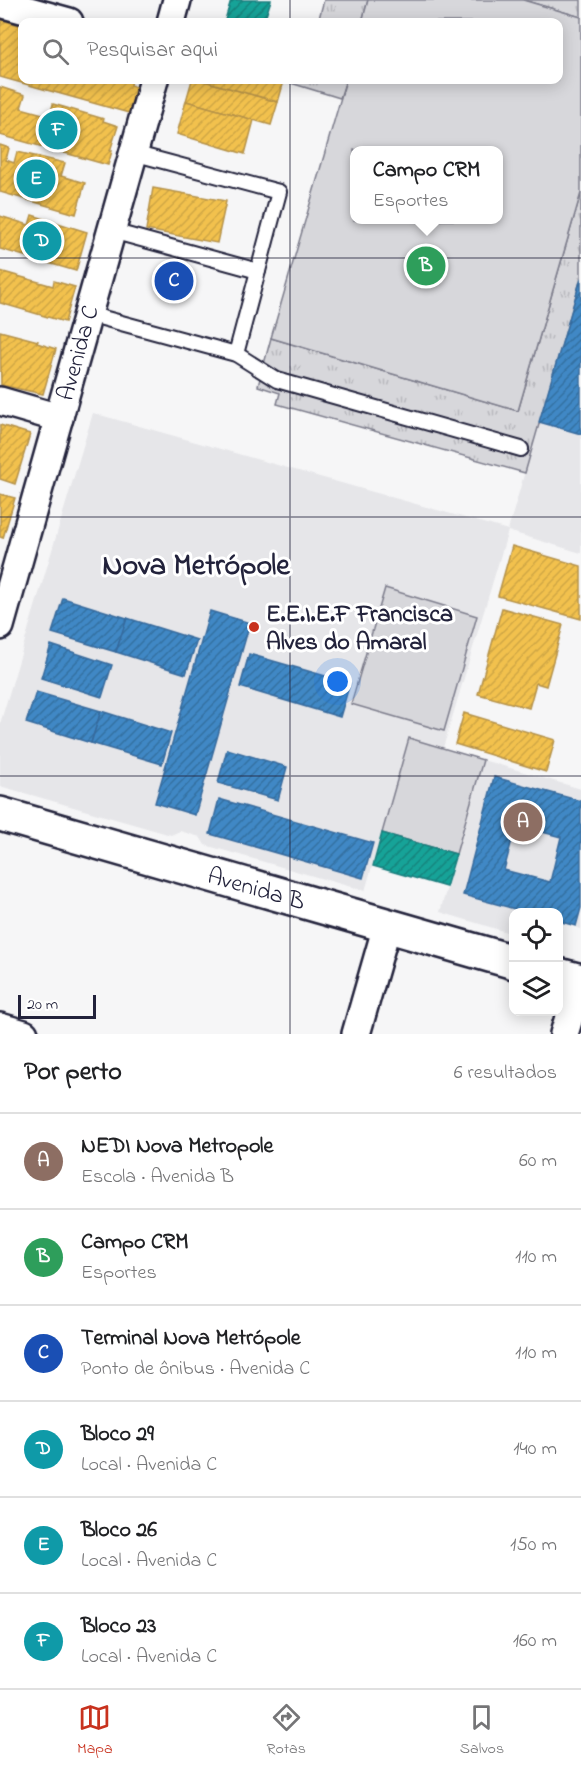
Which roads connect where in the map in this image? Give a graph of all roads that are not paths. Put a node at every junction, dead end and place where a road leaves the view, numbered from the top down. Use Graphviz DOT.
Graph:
graph roads {
  1 [pos="177,0"];
  2 [pos="0,3"];
  3 [pos="54,18"];
  4 [pos="172,18"];
  5 [pos="153,84"];
  6 [pos="134,153"];
  7 [pos="111,231"];
  8 [pos="258,271"];
  9 [pos="88,314"];
  10 [pos="236,354"];
  11 [pos="0,401"];
  12 [pos="59,418"];
  13 [pos="520,449"];
  14 [pos="0,626"];
  15 [pos="0,814"];
  16 [pos="387,926"];
  17 [pos="509,961"];
  18 [pos="573,979"];
  19 [pos="0,1027"];
  20 [pos="24,1034"];
  21 [pos="356,1034"];
  22 [pos="564,1034"];
  1 -- 4 [label="street"];
  2 -- 3 [label="street"];
  5 -- 6 [label="street, Avenida C"];
  6 -- 7 [label="street, Avenida C"];
  6 -- 8 [label="lane"];
  7 -- 8 [label="lane"];
  7 -- 9 [label="street, Avenida C"];
  8 -- 10 [label="lane"];
  9 -- 10 [label="lane"];
  9 -- 12 [label="street, Avenida C"];
  10 -- 13 [label="lane"];
  11 -- 12 [label="street"];
  12 -- 14 [label="street, Avenida C"];
  15 -- 16 [label="street, Avenida B"];
  16 -- 17 [label="street, Avenida B"];
  16 -- 21 [label="street"];
  18 -- 22 [label="street"];
  19 -- 20 [label="street"];
}
